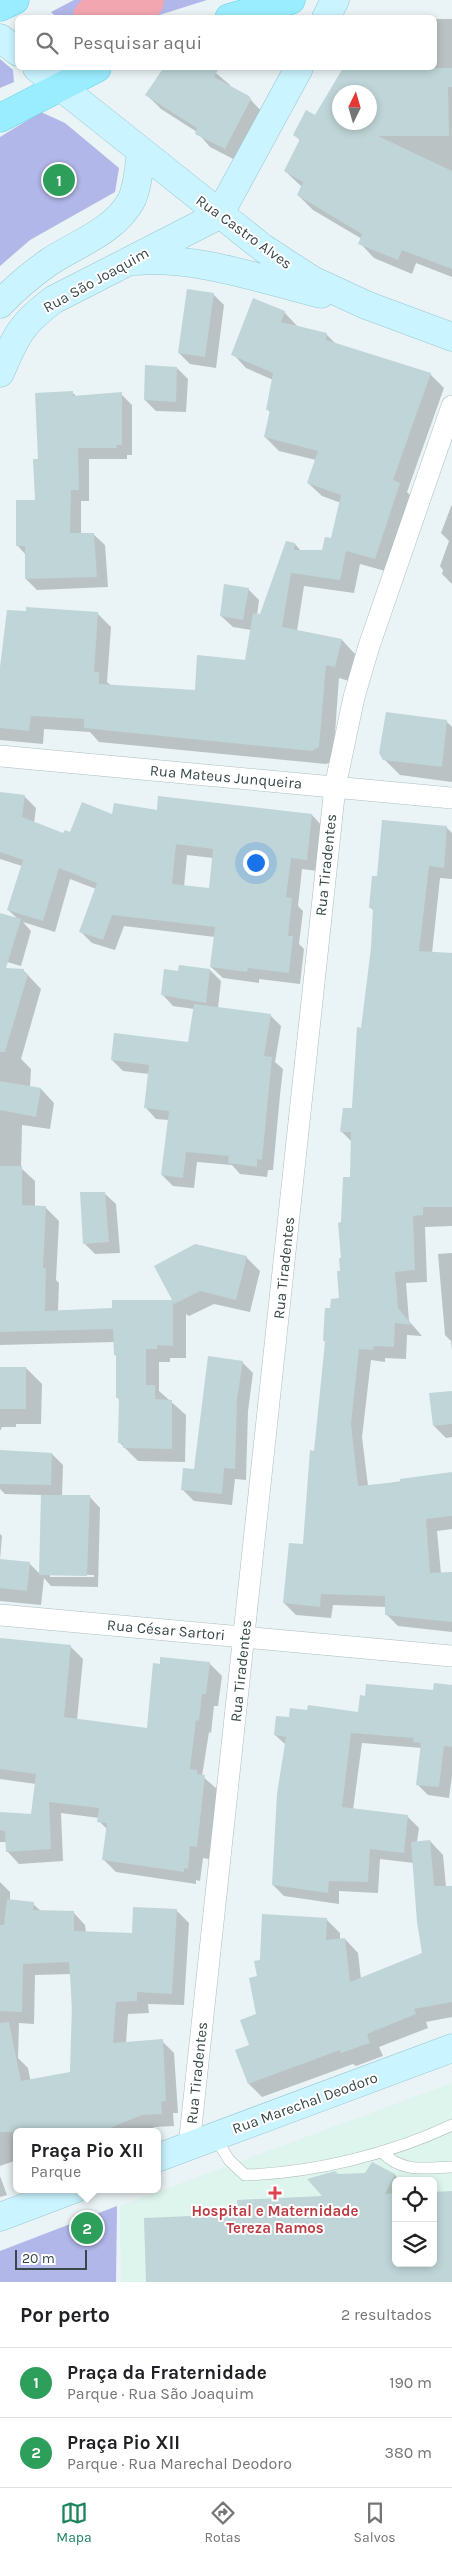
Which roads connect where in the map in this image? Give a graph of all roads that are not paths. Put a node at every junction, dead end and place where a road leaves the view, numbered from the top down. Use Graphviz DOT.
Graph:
graph roads {
  1 [pos="15,0"];
  2 [pos="291,0"];
  3 [pos="335,0"];
  4 [pos="0,7"];
  5 [pos="239,15"];
  6 [pos="328,15"];
  7 [pos="84,70"];
  8 [pos="298,70"];
  9 [pos="47,76"];
  10 [pos="0,118"];
  11 [pos="141,152"];
  12 [pos="219,215"];
  13 [pos="126,262"];
  14 [pos="0,304"];
  15 [pos="366,305"];
  16 [pos="452,337"];
  17 [pos="0,373"];
  18 [pos="452,406"];
  19 [pos="0,756"];
  20 [pos="335,787"];
  21 [pos="452,798"];
  22 [pos="0,1615"];
  23 [pos="244,1637"];
  24 [pos="452,1656"];
  25 [pos="452,2048"];
  26 [pos="452,2125"];
  27 [pos="215,2136"];
  28 [pos="189,2146"];
  29 [pos="382,2152"];
  30 [pos="161,2156"];
  31 [pos="452,2166"];
  32 [pos="63,2193"];
  33 [pos="0,2217"];
  1 -- 4 [label="main road"];
  2 -- 5 [label="main road"];
  3 -- 6 [label="main road"];
  7 -- 9 [label="main road"];
  8 -- 12 [label="main road"];
  9 -- 10 [label="main road"];
  9 -- 11 [label="main road, Rua Castro Alves"];
  11 -- 12 [label="main road, Rua Castro Alves"];
  11 -- 14 [label="main road"];
  12 -- 13 [label="main road, Rua São Joaquim"];
  12 -- 15 [label="main road, Rua Castro Alves"];
  13 -- 15 [label="main road"];
  13 -- 17 [label="main road, Rua São Joaquim"];
  15 -- 16 [label="main road, Rua Castro Alves"];
  18 -- 20 [label="street, Rua Tiradentes"];
  19 -- 20 [label="street, Rua Mateus Junqueira"];
  20 -- 21 [label="street, Rua Mateus Junqueira"];
  20 -- 23 [label="street, Rua Tiradentes"];
  22 -- 23 [label="street, Rua César Sartori"];
  23 -- 24 [label="street, Rua César Sartori"];
  23 -- 28 [label="street, Rua Tiradentes"];
  25 -- 27 [label="main road, Rua Marechal Deodoro"];
  26 -- 29 [label="lane"];
  27 -- 28 [label="main road, Rua Marechal Deodoro"];
  27 -- 29 [label="lane"];
  28 -- 30 [label="main road, Rua Marechal Deodoro"];
  29 -- 31 [label="lane"];
  32 -- 33 [label="main road"];
}
